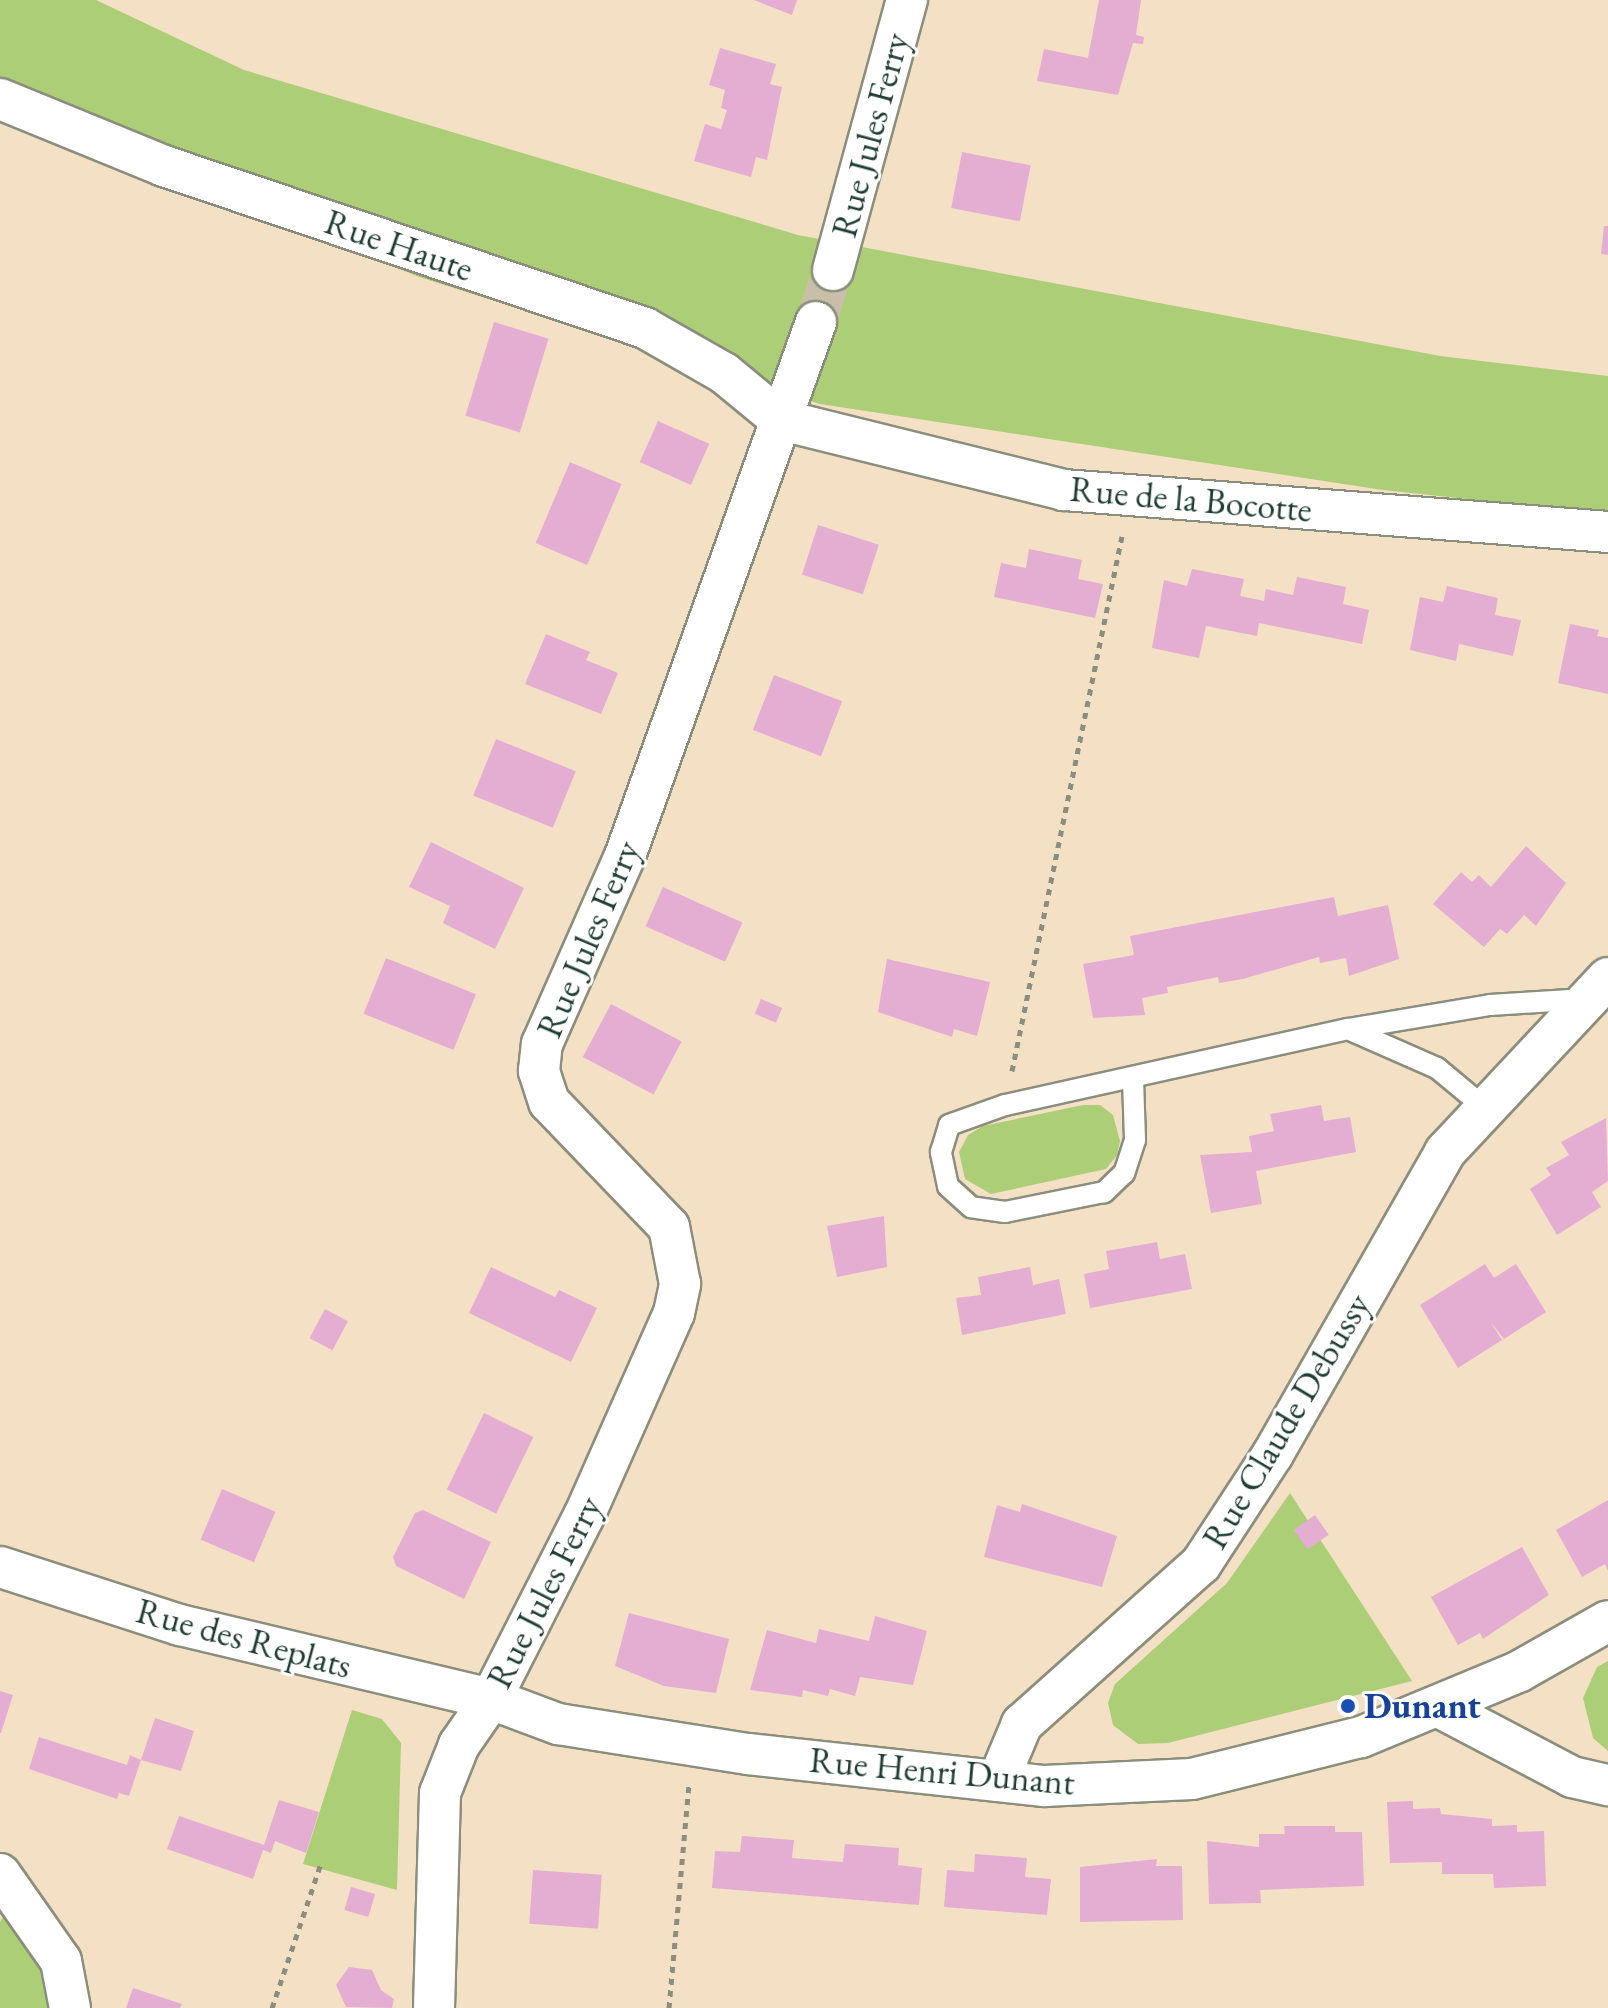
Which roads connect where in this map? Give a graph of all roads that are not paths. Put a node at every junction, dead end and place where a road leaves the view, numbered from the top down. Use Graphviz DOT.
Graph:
graph roads {
  1 [pos="907,0"];
  2 [pos="0,99"];
  3 [pos="833,270"];
  4 [pos="816,322"];
  5 [pos="781,420"];
  6 [pos="1608,532"];
  7 [pos="1599,988"];
  8 [pos="1348,1029"];
  9 [pos="1133,1079"];
  10 [pos="1485,1108"];
  11 [pos="0,1567"];
  12 [pos="1608,1621"];
  13 [pos="491,1699"];
  14 [pos="1437,1706"];
  15 [pos="998,1781"];
  16 [pos="1608,1785"];
  17 [pos="0,1874"];
  18 [pos="70,2008"];
  19 [pos="434,2008"];
  1 -- 3 [label="street, Rue Jules Ferry"];
  2 -- 5 [label="street, Rue Haute"];
  4 -- 5 [label="street, Rue Jules Ferry"];
  5 -- 6 [label="street, Rue de la Bocotte"];
  5 -- 13 [label="street, Rue Jules Ferry"];
  7 -- 8 [label="lane, Rue Claude Debussy"];
  7 -- 10 [label="street, Rue Claude Debussy"];
  8 -- 9 [label="lane, Rue Claude Debussy"];
  8 -- 10 [label="lane"];
  9 -- 9 [label="lane, Rue Claude Debussy"];
  10 -- 15 [label="street, Rue Claude Debussy"];
  11 -- 13 [label="street, Rue des Replats"];
  12 -- 14 [label="street, Rue Henri Dunant"];
  13 -- 15 [label="street, Rue Henri Dunant"];
  13 -- 19 [label="street, Rue Jules Ferry"];
  14 -- 15 [label="street, Rue Henri Dunant"];
  14 -- 16 [label="street"];
  17 -- 18 [label="street"];
}
